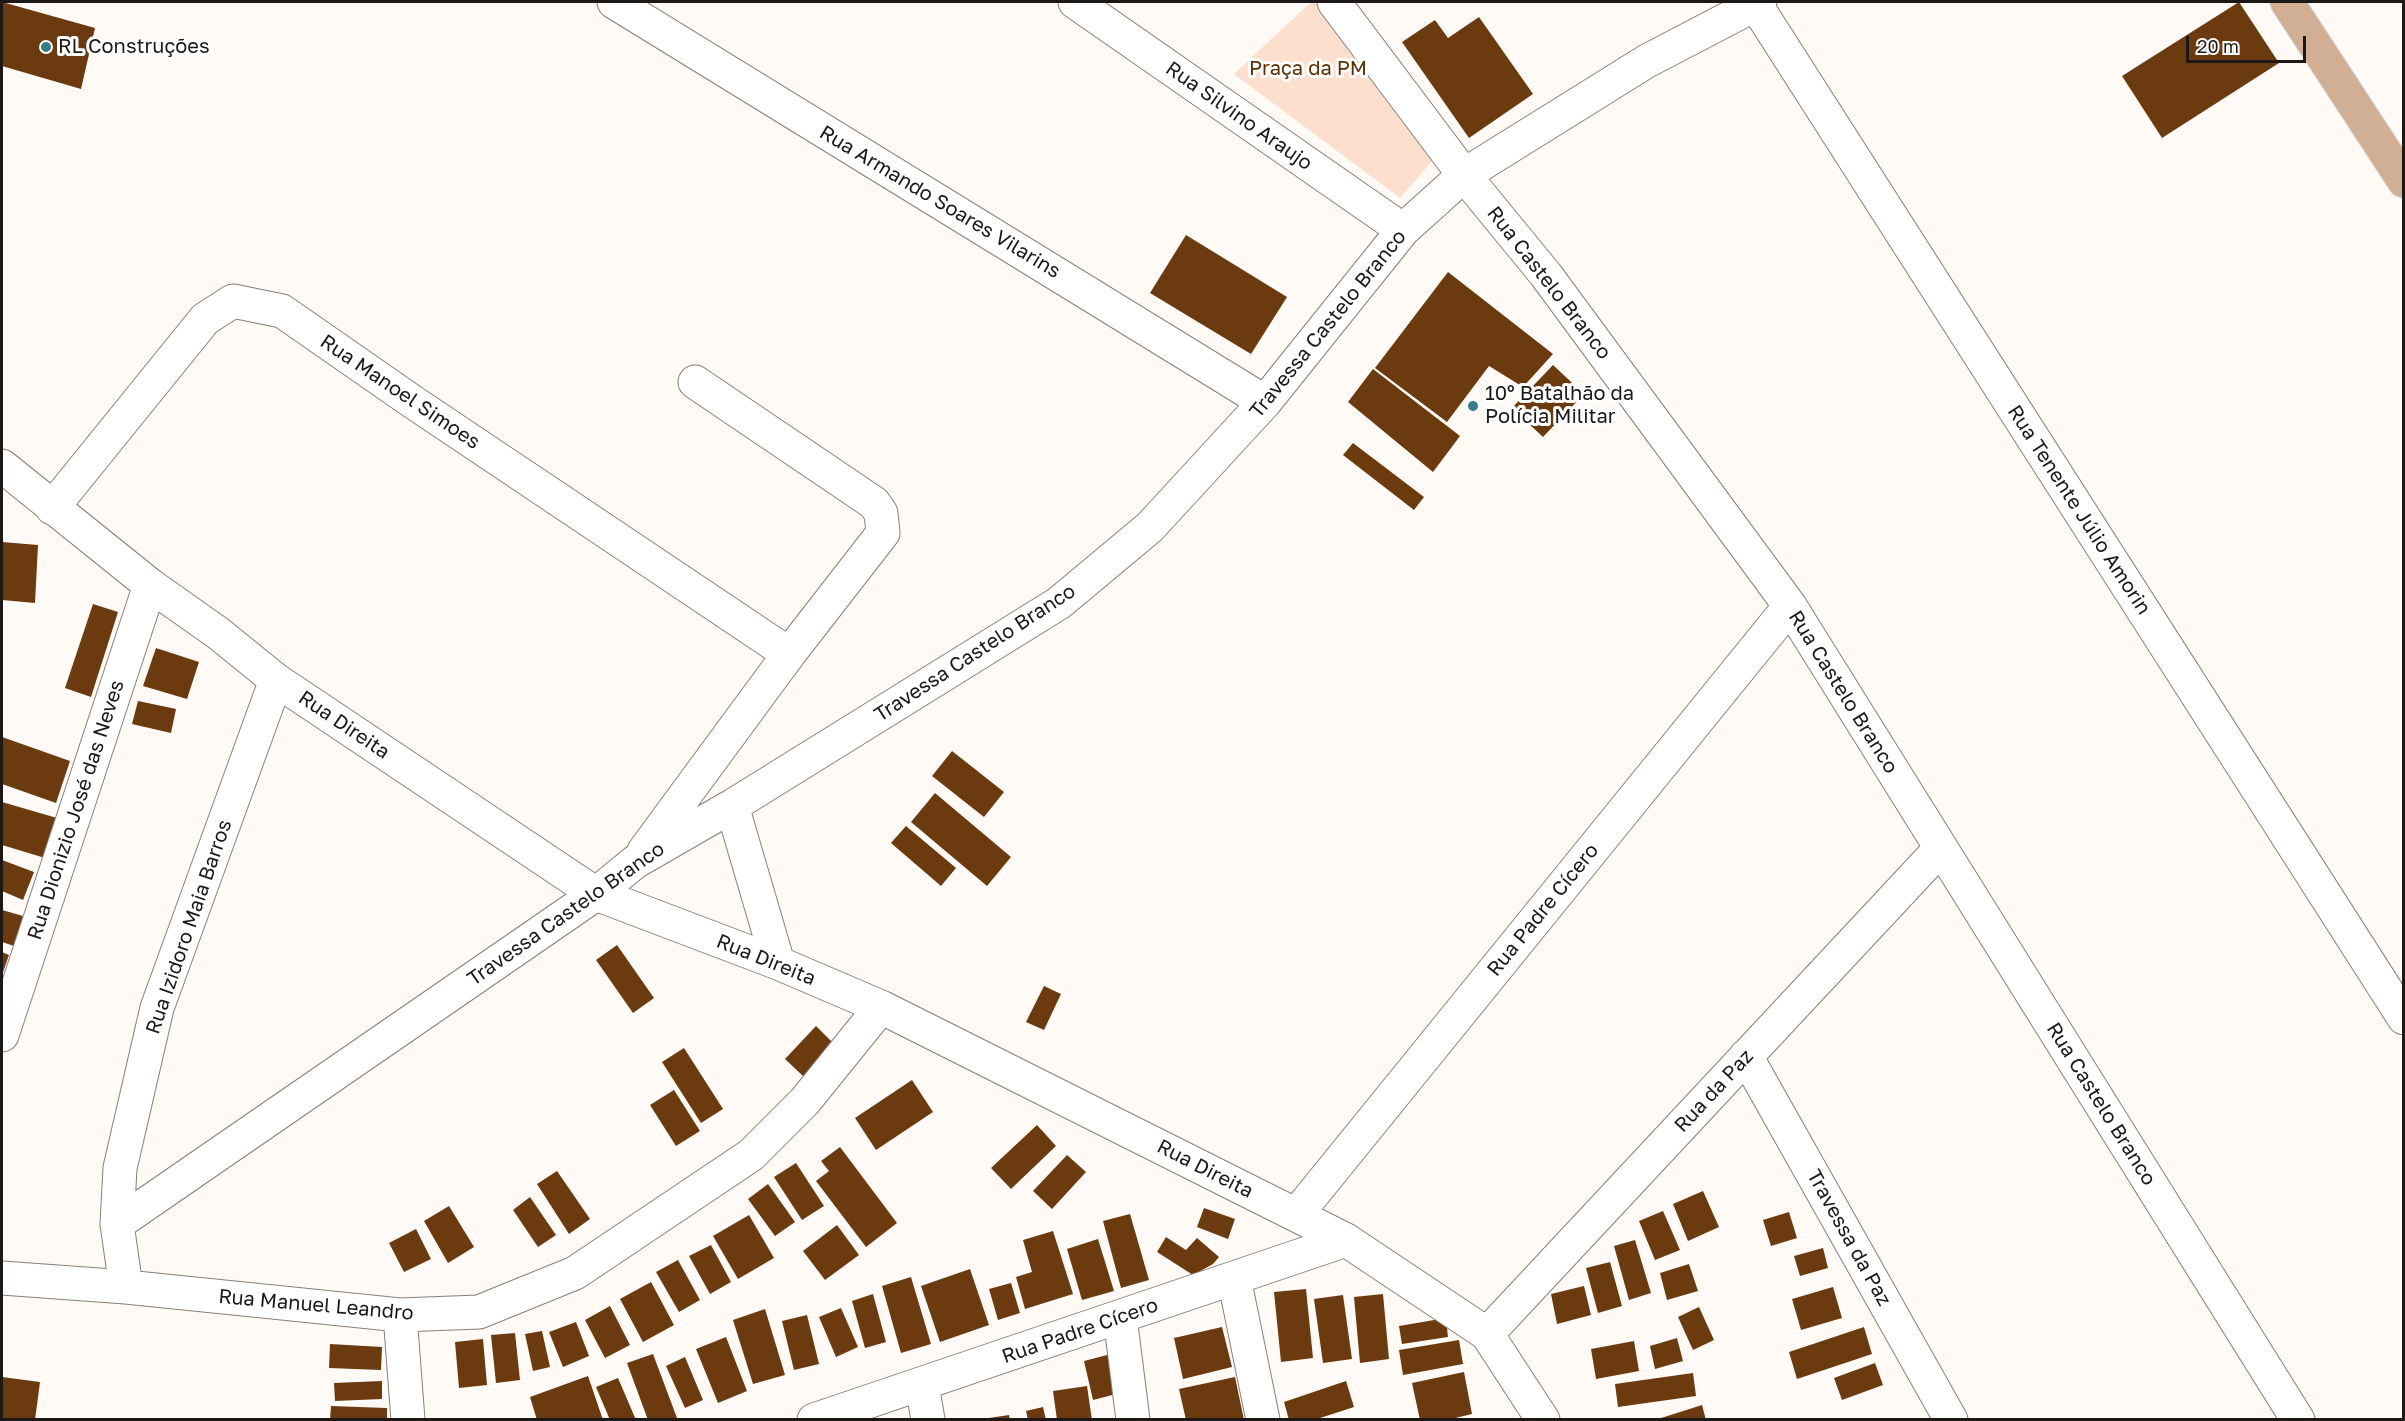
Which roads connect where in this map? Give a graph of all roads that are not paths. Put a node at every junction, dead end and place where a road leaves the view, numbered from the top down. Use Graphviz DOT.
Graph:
graph roads {
  1 [pos="614,2"];
  2 [pos="1075,2"];
  3 [pos="1334,2"];
  4 [pos="1757,2"];
  5 [pos="2287,2"];
  6 [pos="1464,175"];
  7 [pos="2403,181"];
  8 [pos="1403,230"];
  9 [pos="696,382"];
  10 [pos="1265,402"];
  11 [pos="2,466"];
  12 [pos="52,508"];
  13 [pos="150,585"];
  14 [pos="1790,606"];
  15 [pos="789,654"];
  16 [pos="276,680"];
  17 [pos="732,806"];
  18 [pos="1941,848"];
  19 [pos="635,862"];
  20 [pos="596,894"];
  21 [pos="778,963"];
  22 [pos="881,1007"];
  23 [pos="2403,1018"];
  24 [pos="2,1035"];
  25 [pos="1746,1056"];
  26 [pos="1296,1215"];
  27 [pos="117,1224"];
  28 [pos="1346,1240"];
  29 [pos="2,1278"];
  30 [pos="1234,1278"];
  31 [pos="126,1287"];
  32 [pos="400,1315"];
  33 [pos="1120,1317"];
  34 [pos="1487,1334"];
  35 [pos="922,1384"];
  36 [pos="408,1419"];
  37 [pos="814,1419"];
  38 [pos="928,1419"];
  39 [pos="1133,1419"];
  40 [pos="1263,1419"];
  41 [pos="1543,1419"];
  42 [pos="1952,1419"];
  43 [pos="2298,1419"];
  1 -- 10 [label="street, Rua Armando Soares Vilarins"];
  2 -- 8 [label="street, Rua Silvino Araujo"];
  3 -- 6 [label="street, Rua Castelo Branco"];
  4 -- 6 [label="street, Travessa Castelo Branco"];
  4 -- 23 [label="street, Rua Tenente Júlio Amorin"];
  5 -- 7 [label="main road"];
  6 -- 8 [label="street, Travessa Castelo Branco"];
  6 -- 14 [label="street, Rua Castelo Branco"];
  8 -- 10 [label="street, Travessa Castelo Branco"];
  9 -- 15 [label="street"];
  10 -- 17 [label="street, Travessa Castelo Branco"];
  11 -- 12 [label="street, Rua Direita"];
  12 -- 13 [label="street, Rua Direita"];
  12 -- 15 [label="street, Rua Manoel Simoes"];
  13 -- 16 [label="street, Rua Direita"];
  13 -- 24 [label="street, Rua Dionizio José das Neves"];
  14 -- 18 [label="street, Rua Castelo Branco"];
  14 -- 26 [label="street, Rua Padre Cícero"];
  15 -- 19 [label="street"];
  16 -- 20 [label="street, Rua Direita"];
  16 -- 27 [label="street, Rua Izidoro Maia Barros"];
  17 -- 19 [label="street, Travessa Castelo Branco"];
  17 -- 21 [label="street"];
  18 -- 25 [label="street, Rua da Paz"];
  18 -- 43 [label="street, Rua Castelo Branco"];
  19 -- 20 [label="street, Travessa Castelo Branco"];
  20 -- 21 [label="street, Rua Direita"];
  20 -- 27 [label="street, Travessa Castelo Branco"];
  21 -- 22 [label="street, Rua Direita"];
  22 -- 26 [label="street, Rua Direita"];
  22 -- 32 [label="street, Rua Manuel Leandro"];
  25 -- 34 [label="street, Rua da Paz"];
  25 -- 42 [label="street, Travessa da Paz"];
  26 -- 28 [label="street, Rua Direita"];
  27 -- 31 [label="street, Rua Izidoro Maia Barros"];
  28 -- 30 [label="street, Rua Padre Cícero"];
  28 -- 34 [label="street, Rua Direita"];
  29 -- 31 [label="street, Rua Manuel Leandro"];
  30 -- 33 [label="street, Rua Padre Cícero"];
  30 -- 40 [label="street"];
  31 -- 32 [label="street, Rua Manuel Leandro"];
  32 -- 36 [label="street"];
  33 -- 35 [label="street, Rua Padre Cícero"];
  33 -- 39 [label="street"];
  34 -- 41 [label="street, Rua Direita"];
  35 -- 37 [label="street, Rua Padre Cícero"];
  35 -- 38 [label="street"];
}
